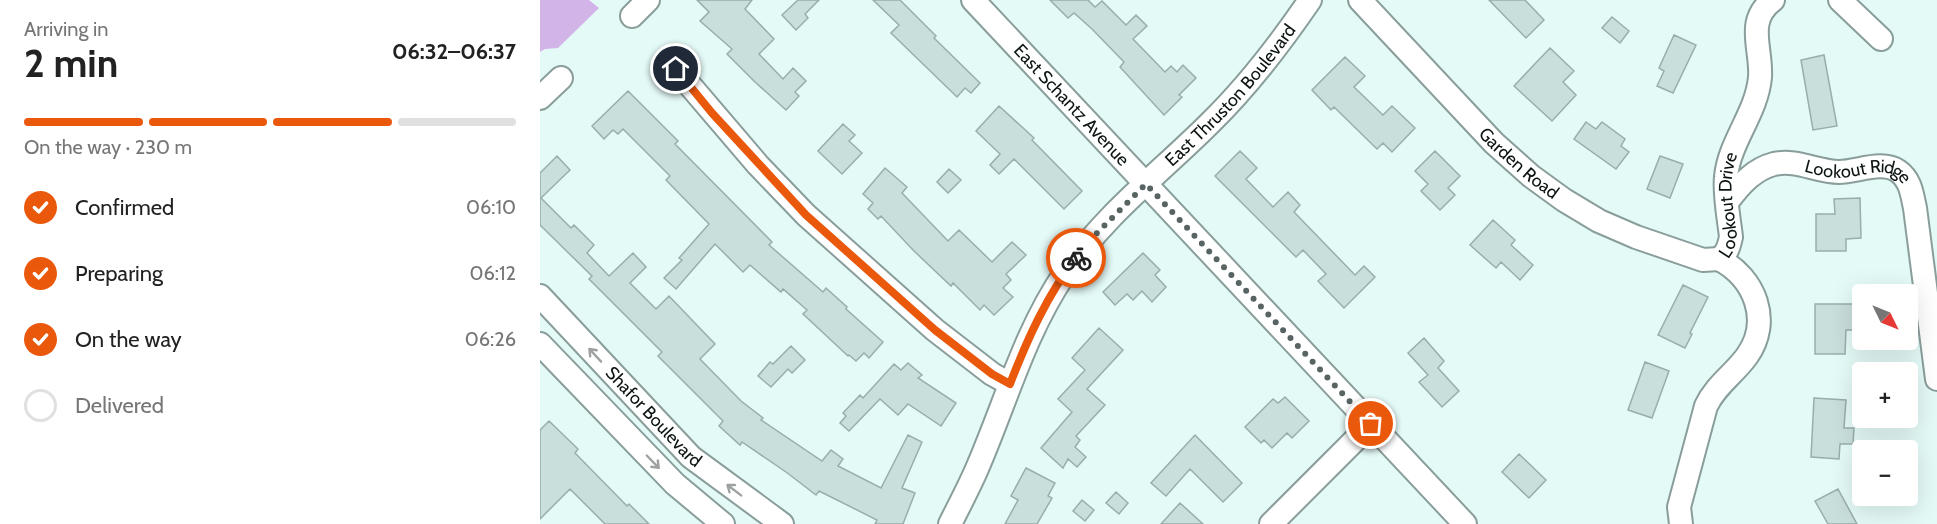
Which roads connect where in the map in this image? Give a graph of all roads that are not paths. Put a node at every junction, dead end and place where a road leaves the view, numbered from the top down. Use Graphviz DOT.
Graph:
graph roads {
  1 [pos="648,0"];
  2 [pos="973,0"];
  3 [pos="1310,0"];
  4 [pos="1360,0"];
  5 [pos="1773,0"];
  6 [pos="1840,0"];
  7 [pos="632,16"];
  8 [pos="1881,39"];
  9 [pos="676,69"];
  10 [pos="561,78"];
  11 [pos="540,98"];
  12 [pos="1146,184"];
  13 [pos="1728,201"];
  14 [pos="1719,259"];
  15 [pos="540,296"];
  16 [pos="540,344"];
  17 [pos="1937,379"];
  18 [pos="1010,384"];
  19 [pos="650,414"];
  20 [pos="1371,424"];
  21 [pos="628,436"];
  22 [pos="723,524"];
  23 [pos="782,524"];
  24 [pos="950,524"];
  25 [pos="1271,524"];
  26 [pos="1464,524"];
  27 [pos="1681,524"];
  1 -- 7 [label="street"];
  2 -- 12 [label="street, East Schantz Avenue"];
  3 -- 12 [label="street, East Thruston Boulevard"];
  4 -- 14 [label="street, Garden Road"];
  5 -- 13 [label="street, Lookout Drive"];
  6 -- 8 [label="street"];
  9 -- 18 [label="street"];
  10 -- 11 [label="street"];
  12 -- 18 [label="street, East Thruston Boulevard"];
  12 -- 20 [label="street, East Schantz Avenue"];
  13 -- 14 [label="street, Lookout Drive"];
  13 -- 17 [label="street, Lookout Ridge"];
  14 -- 27 [label="street, Lookout Drive"];
  19 -- 15 [label="street, Shafor Boulevard, one-way"];
  16 -- 21 [label="street, Shafor Boulevard"];
  18 -- 24 [label="street, East Thruston Boulevard"];
  19 -- 21 [label="street"];
  23 -- 19 [label="street, Shafor Boulevard, one-way"];
  20 -- 25 [label="street"];
  20 -- 26 [label="street, East Schantz Avenue"];
  21 -- 22 [label="street, Shafor Boulevard, one-way"];
}
